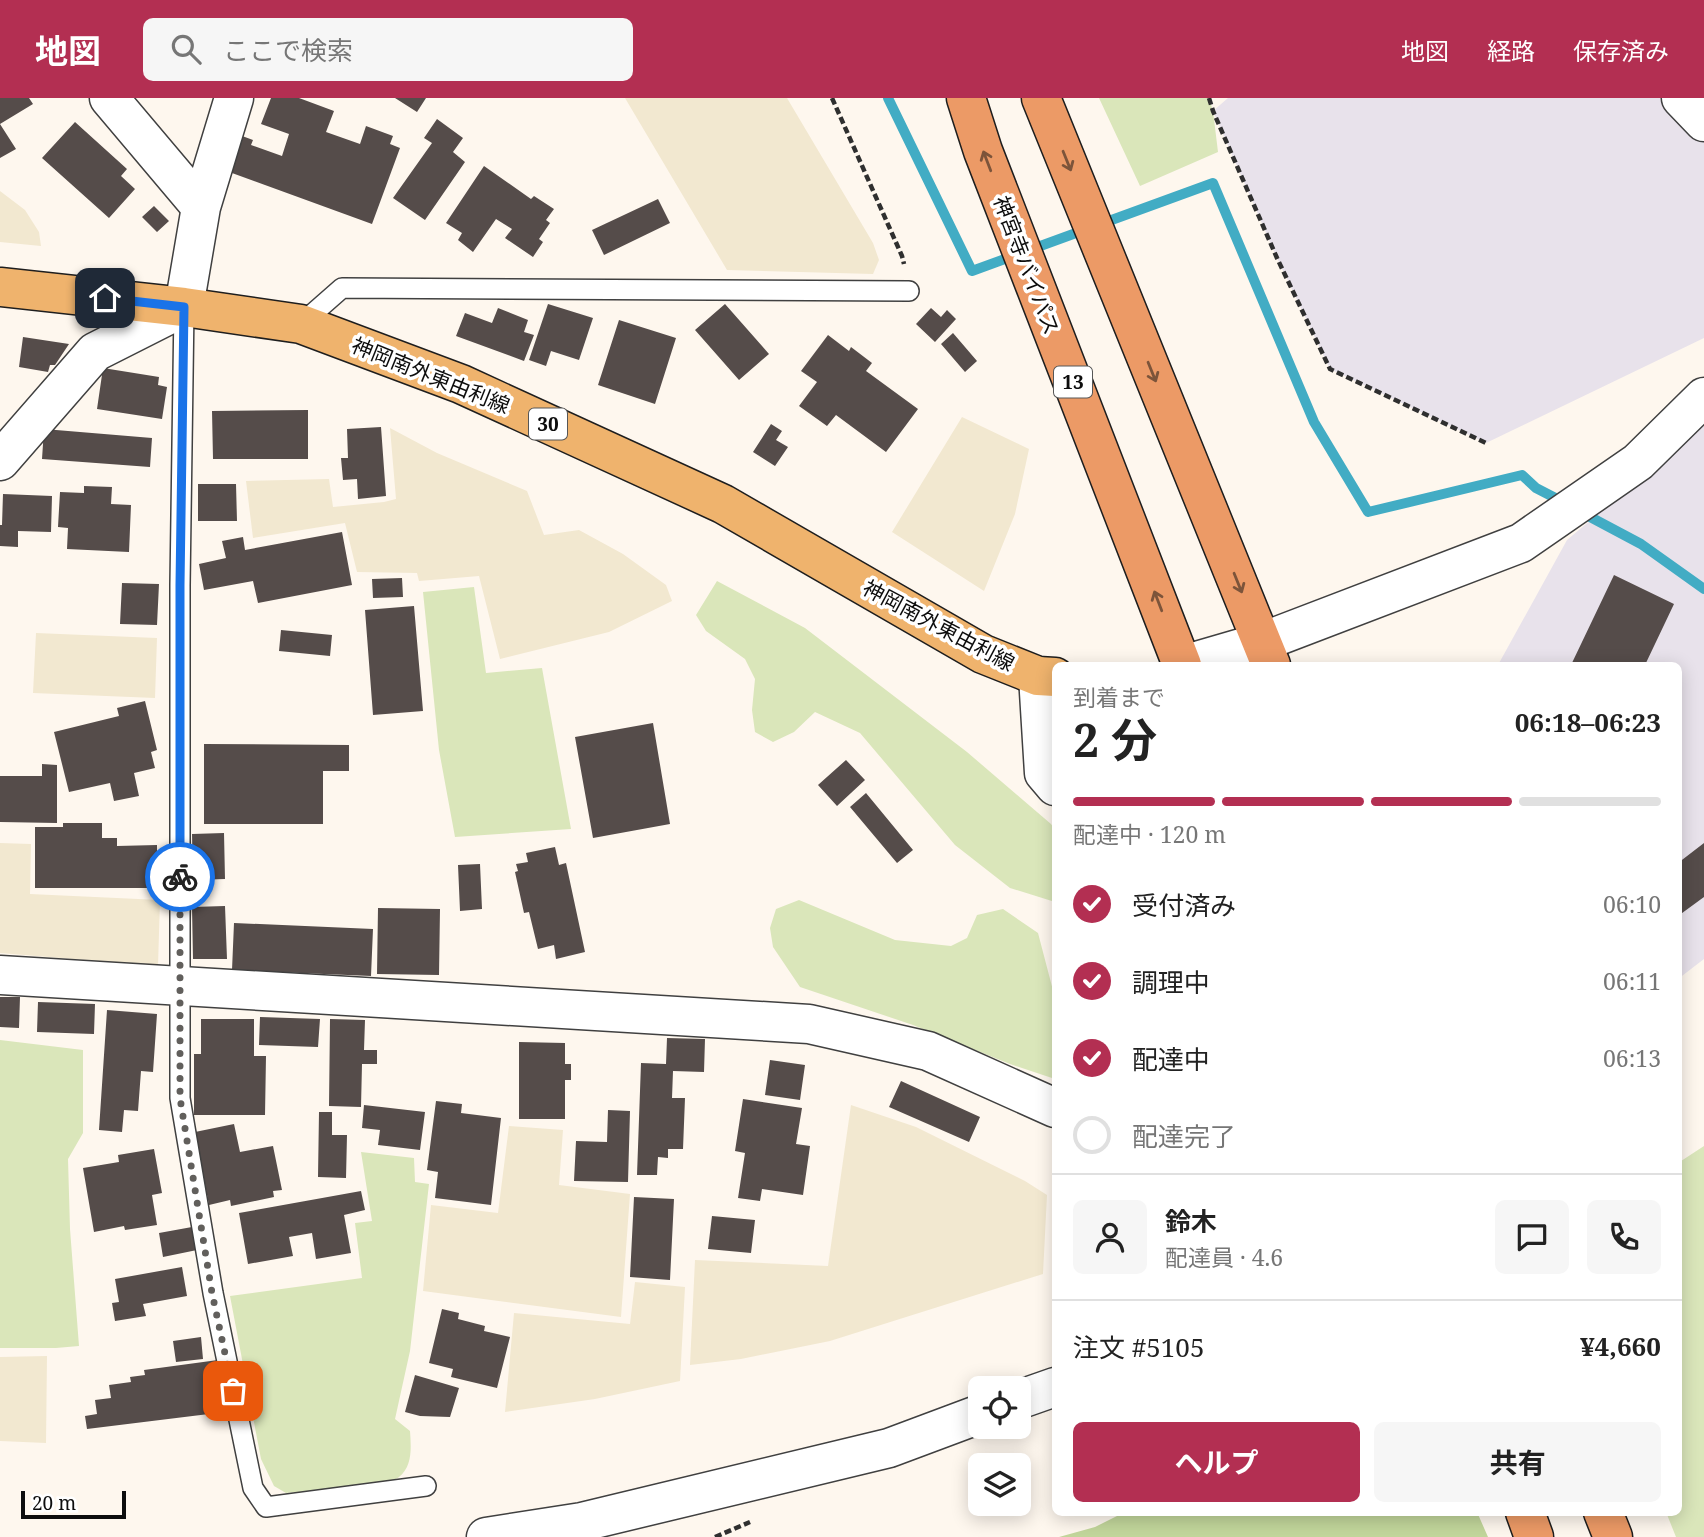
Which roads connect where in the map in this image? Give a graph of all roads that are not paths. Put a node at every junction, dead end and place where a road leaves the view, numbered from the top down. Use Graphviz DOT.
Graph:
graph roads {
  1 [pos="109,98"];
  2 [pos="234,98"];
  3 [pos="966,98"];
  4 [pos="1041,98"];
  5 [pos="1681,98"];
  6 [pos="1704,122"];
  7 [pos="201,207"];
  8 [pos="0,286"];
  9 [pos="909,291"];
  10 [pos="184,307"];
  11 [pos="301,324"];
  12 [pos="1704,397"];
  13 [pos="0,461"];
  14 [pos="1266,654"];
  15 [pos="1182,662"];
  16 [pos="1206,662"];
  17 [pos="1047,677"];
  18 [pos="1052,782"];
  19 [pos="0,975"];
  20 [pos="180,986"];
  21 [pos="1052,1107"];
  22 [pos="1052,1388"];
  23 [pos="1031,1395"];
  24 [pos="968,1418"];
  25 [pos="426,1486"];
  26 [pos="1526,1516"];
  27 [pos="1605,1516"];
  28 [pos="486,1537"];
  29 [pos="1534,1537"];
  30 [pos="1613,1537"];
  1 -- 7 [label="street"];
  2 -- 7 [label="street"];
  15 -- 3 [label="highway, 神宮寺バイパス / 13, one-way"];
  4 -- 14 [label="highway, one-way"];
  5 -- 6 [label="street"];
  7 -- 10 [label="street"];
  8 -- 10 [label="main road, 神岡南外東由利線 / 30"];
  9 -- 11 [label="lane"];
  10 -- 11 [label="main road, 神岡南外東由利線 / 30"];
  10 -- 13 [label="street"];
  10 -- 20 [label="lane"];
  11 -- 17 [label="main road, 神岡南外東由利線 / 30"];
  12 -- 14 [label="street"];
  14 -- 16 [label="street"];
  17 -- 18 [label="street"];
  19 -- 20 [label="street"];
  20 -- 21 [label="street"];
  20 -- 25 [label="lane"];
  22 -- 23 [label="street"];
  24 -- 28 [label="street"];
  26 -- 29 [label="highway"];
  27 -- 30 [label="highway"];
}
